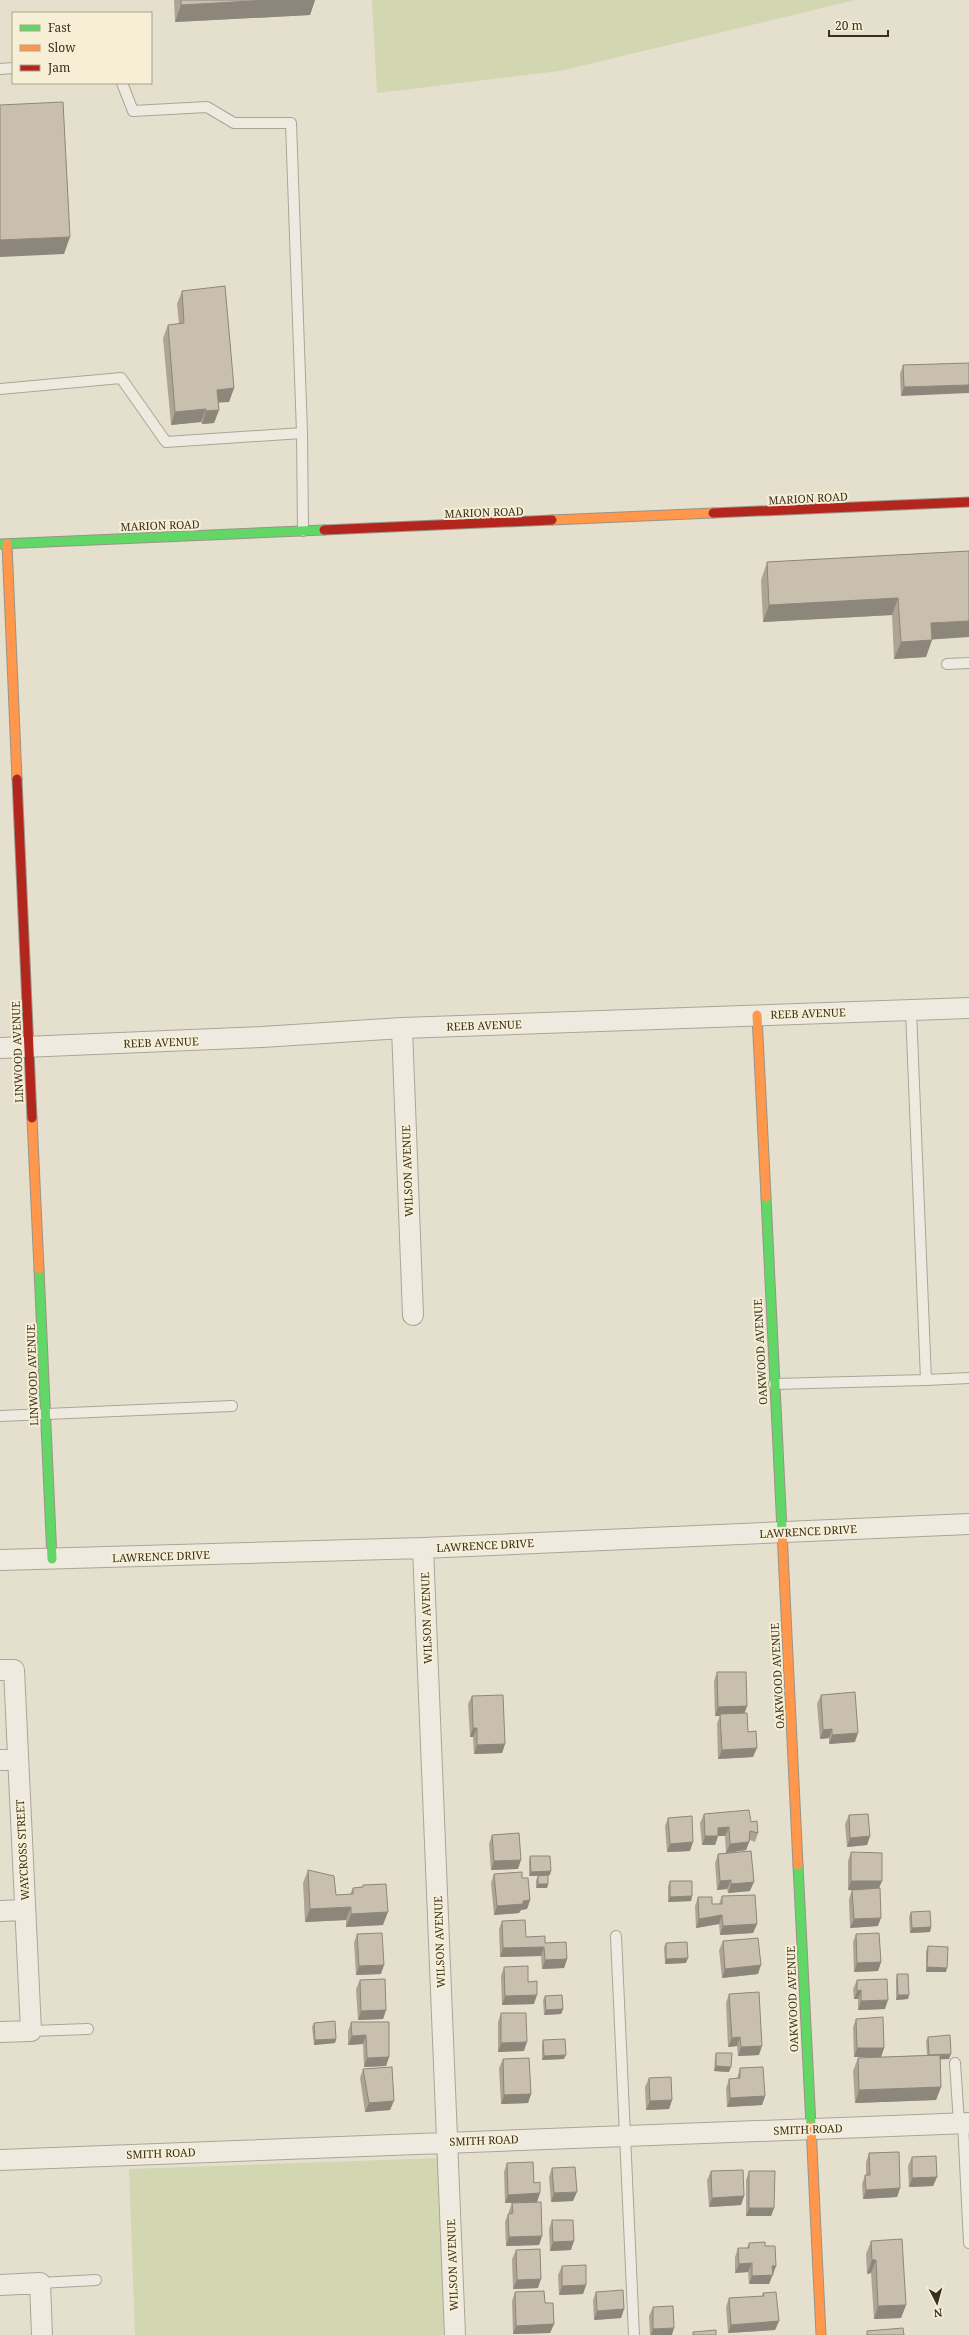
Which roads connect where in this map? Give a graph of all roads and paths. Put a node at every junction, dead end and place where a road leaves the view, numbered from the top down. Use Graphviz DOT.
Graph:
graph roads {
  1 [pos="12,68"];
  2 [pos="0,69"];
  3 [pos="122,84"];
  4 [pos="0,389"];
  5 [pos="302,433"];
  6 [pos="969,502"];
  7 [pos="303,531"];
  8 [pos="4,544"];
  9 [pos="969,663"];
  10 [pos="947,664"];
  11 [pos="15,688"];
  12 [pos="0,689"];
  13 [pos="969,1008"];
  14 [pos="911,1010"];
  15 [pos="757,1015"];
  16 [pos="402,1028"];
  17 [pos="29,1047"];
  18 [pos="0,1048"];
  19 [pos="413,1315"];
  20 [pos="969,1378"];
  21 [pos="926,1380"];
  22 [pos="774,1384"];
  23 [pos="232,1406"];
  24 [pos="46,1414"];
  25 [pos="0,1416"];
  26 [pos="969,1524"];
  27 [pos="781,1532"];
  28 [pos="423,1548"];
  29 [pos="52,1559"];
  30 [pos="0,1560"];
  31 [pos="7,1670"];
  32 [pos="9,1760"];
  33 [pos="25,1910"];
  34 [pos="0,1911"];
  35 [pos="616,1936"];
  36 [pos="88,2029"];
  37 [pos="30,2031"];
  38 [pos="0,2032"];
  39 [pos="955,2063"];
  40 [pos="964,2123"];
  41 [pos="810,2129"];
  42 [pos="626,2135"];
  43 [pos="446,2141"];
  44 [pos="0,2160"];
  45 [pos="969,2243"];
  46 [pos="96,2280"];
  47 [pos="40,2283"];
  48 [pos="0,2285"];
  49 [pos="42,2335"];
  50 [pos="455,2335"];
  51 [pos="634,2335"];
  52 [pos="821,2335"];
  1 -- 2 [label="lane"];
  3 -- 5 [label="lane"];
  4 -- 5 [label="lane"];
  5 -- 7 [label="lane"];
  6 -- 7 [label="street, MARION ROAD"];
  7 -- 8 [label="street, MARION ROAD"];
  8 -- 11 [label="street, LINWOOD AVENUE"];
  9 -- 10 [label="lane"];
  11 -- 12 [label="lane"];
  11 -- 17 [label="street, LINWOOD AVENUE"];
  13 -- 14 [label="street, REEB AVENUE"];
  14 -- 15 [label="street, REEB AVENUE"];
  14 -- 21 [label="lane"];
  15 -- 16 [label="street, REEB AVENUE"];
  15 -- 22 [label="street, OAKWOOD AVENUE"];
  16 -- 17 [label="street, REEB AVENUE"];
  16 -- 19 [label="street, WILSON AVENUE"];
  17 -- 18 [label="street, REEB AVENUE"];
  17 -- 24 [label="street, LINWOOD AVENUE"];
  20 -- 21 [label="lane"];
  21 -- 22 [label="lane"];
  22 -- 27 [label="street, OAKWOOD AVENUE"];
  23 -- 24 [label="lane"];
  24 -- 25 [label="lane"];
  24 -- 29 [label="street, LINWOOD AVENUE"];
  26 -- 27 [label="street, LAWRENCE DRIVE"];
  27 -- 28 [label="street, LAWRENCE DRIVE"];
  27 -- 41 [label="street, OAKWOOD AVENUE"];
  28 -- 29 [label="street, LAWRENCE DRIVE"];
  28 -- 43 [label="street, WILSON AVENUE"];
  29 -- 30 [label="street, LAWRENCE DRIVE"];
  31 -- 32 [label="street, WAYCROSS STREET"];
  32 -- 33 [label="street, WAYCROSS STREET"];
  33 -- 34 [label="street"];
  33 -- 37 [label="street, WAYCROSS STREET"];
  35 -- 42 [label="lane"];
  36 -- 37 [label="lane"];
  37 -- 38 [label="street"];
  39 -- 40 [label="lane"];
  40 -- 41 [label="street, SMITH ROAD"];
  40 -- 45 [label="lane"];
  41 -- 42 [label="street, SMITH ROAD"];
  41 -- 52 [label="street, OAKWOOD AVENUE"];
  42 -- 43 [label="street, SMITH ROAD"];
  42 -- 51 [label="lane"];
  43 -- 44 [label="street, SMITH ROAD"];
  43 -- 50 [label="street, WILSON AVENUE"];
  46 -- 47 [label="lane"];
  47 -- 48 [label="street"];
  47 -- 49 [label="street"];
}
